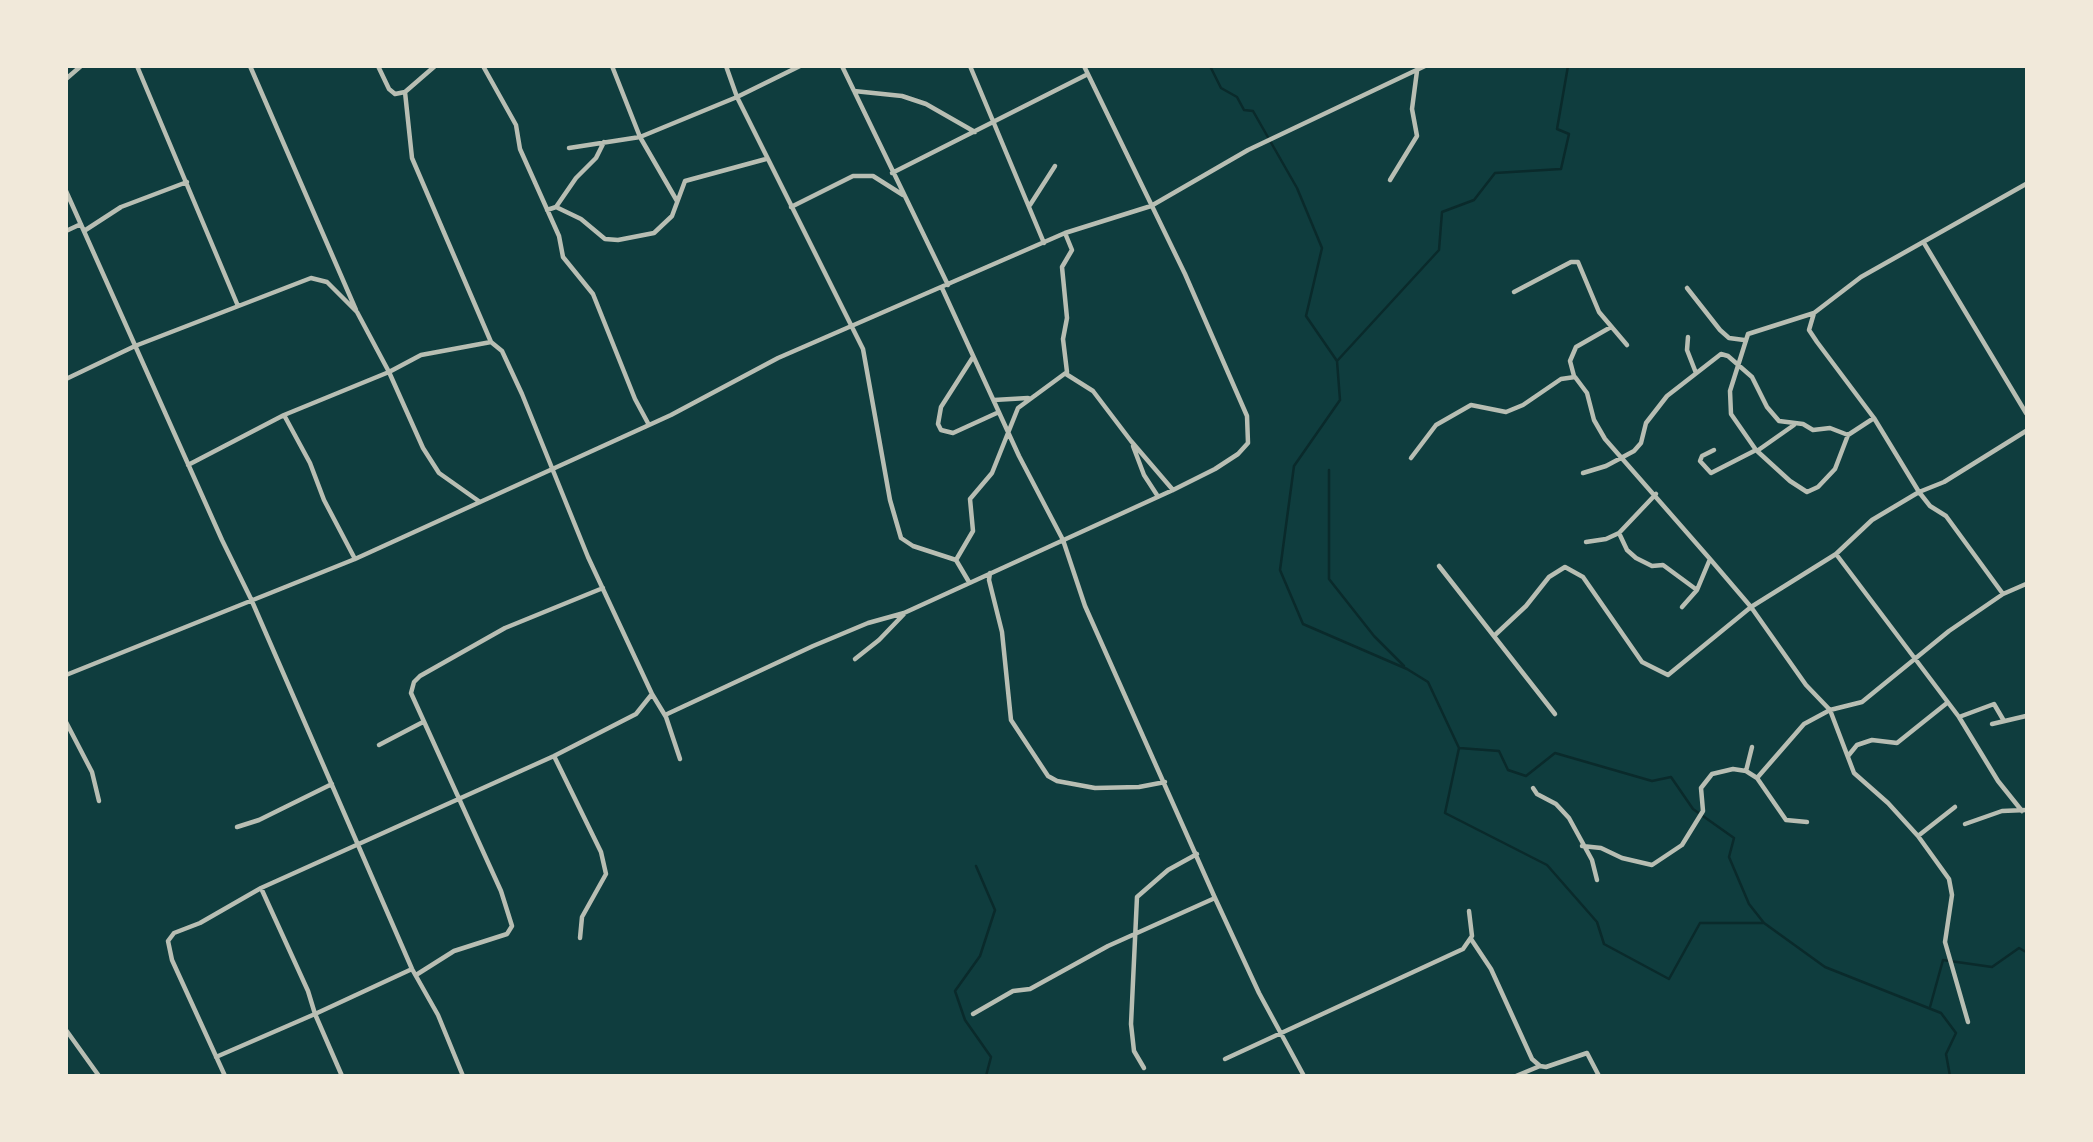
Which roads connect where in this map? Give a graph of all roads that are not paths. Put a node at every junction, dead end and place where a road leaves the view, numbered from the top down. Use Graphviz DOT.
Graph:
graph roads {
  1 [pos="81,66"];
  2 [pos="137,66"];
  3 [pos="250,66"];
  4 [pos="378,66"];
  5 [pos="435,66"];
  6 [pos="483,66"];
  7 [pos="612,66"];
  8 [pos="726,66"];
  9 [pos="800,66"];
  10 [pos="842,66"];
  11 [pos="970,66"];
  12 [pos="1084,66"];
  13 [pos="1425,66"];
  14 [pos="1417,71"];
  15 [pos="1088,74"];
  16 [pos="66,79"];
  17 [pos="854,91"];
  18 [pos="405,92"];
  19 [pos="737,97"];
  20 [pos="995,120"];
  21 [pos="976,132"];
  22 [pos="640,137"];
  23 [pos="604,142"];
  24 [pos="569,148"];
  25 [pos="766,159"];
  26 [pos="1055,166"];
  27 [pos="892,173"];
  28 [pos="1390,180"];
  29 [pos="187,182"];
  30 [pos="2026,184"];
  31 [pos="66,191"];
  32 [pos="904,196"];
  33 [pos="677,202"];
  34 [pos="1029,206"];
  35 [pos="1151,206"];
  36 [pos="556,207"];
  37 [pos="791,207"];
  38 [pos="547,210"];
  39 [pos="81,224"];
  40 [pos="66,231"];
  41 [pos="85,231"];
  42 [pos="1065,233"];
  43 [pos="1044,243"];
  44 [pos="1924,243"];
  45 [pos="945,286"];
  46 [pos="1687,288"];
  47 [pos="1514,292"];
  48 [pos="239,306"];
  49 [pos="357,312"];
  50 [pos="1814,313"];
  51 [pos="852,327"];
  52 [pos="1611,327"];
  53 [pos="1688,337"];
  54 [pos="1744,340"];
  55 [pos="491,342"];
  56 [pos="1627,345"];
  57 [pos="135,346"];
  58 [pos="974,356"];
  59 [pos="1739,367"];
  60 [pos="389,372"];
  61 [pos="1066,373"];
  62 [pos="1696,373"];
  63 [pos="1575,377"];
  64 [pos="66,379"];
  65 [pos="1032,397"];
  66 [pos="994,400"];
  67 [pos="999,412"];
  68 [pos="2026,413"];
  69 [pos="284,415"];
  70 [pos="1874,418"];
  71 [pos="649,425"];
  72 [pos="1794,425"];
  73 [pos="2026,430"];
  74 [pos="1009,433"];
  75 [pos="1848,435"];
  76 [pos="1130,441"];
  77 [pos="1714,450"];
  78 [pos="1757,450"];
  79 [pos="1622,456"];
  80 [pos="1411,458"];
  81 [pos="188,465"];
  82 [pos="551,470"];
  83 [pos="1583,473"];
  84 [pos="1173,489"];
  85 [pos="1919,492"];
  86 [pos="1656,494"];
  87 [pos="1157,495"];
  88 [pos="480,502"];
  89 [pos="1619,533"];
  90 [pos="1063,540"];
  91 [pos="1586,542"];
  92 [pos="1836,554"];
  93 [pos="355,559"];
  94 [pos="1710,559"];
  95 [pos="956,560"];
  96 [pos="1439,566"];
  97 [pos="990,572"];
  98 [pos="969,582"];
  99 [pos="2026,584"];
  100 [pos="603,588"];
  101 [pos="1697,590"];
  102 [pos="2003,594"];
  103 [pos="251,599"];
  104 [pos="1682,607"];
  105 [pos="1751,607"];
  106 [pos="904,613"];
  107 [pos="1495,635"];
  108 [pos="1914,658"];
  109 [pos="855,659"];
  110 [pos="66,676"];
  111 [pos="652,694"];
  112 [pos="1947,703"];
  113 [pos="1830,710"];
  114 [pos="1555,714"];
  115 [pos="666,715"];
  116 [pos="2026,716"];
  117 [pos="1959,717"];
  118 [pos="2004,721"];
  119 [pos="66,722"];
  120 [pos="423,722"];
  121 [pos="1992,724"];
  122 [pos="379,745"];
  123 [pos="1752,747"];
  124 [pos="554,756"];
  125 [pos="1847,756"];
  126 [pos="680,759"];
  127 [pos="1746,771"];
  128 [pos="1757,778"];
  129 [pos="1165,782"];
  130 [pos="332,784"];
  131 [pos="1534,788"];
  132 [pos="458,800"];
  133 [pos="99,801"];
  134 [pos="1955,807"];
  135 [pos="2024,810"];
  136 [pos="1807,822"];
  137 [pos="1965,824"];
  138 [pos="237,827"];
  139 [pos="1918,836"];
  140 [pos="357,844"];
  141 [pos="1582,846"];
  142 [pos="1197,854"];
  143 [pos="1597,880"];
  144 [pos="261,888"];
  145 [pos="1215,898"];
  146 [pos="1469,911"];
  147 [pos="1134,936"];
  148 [pos="580,938"];
  149 [pos="1471,939"];
  150 [pos="412,969"];
  151 [pos="416,975"];
  152 [pos="315,1014"];
  153 [pos="973,1014"];
  154 [pos="1968,1022"];
  155 [pos="66,1030"];
  156 [pos="1283,1034"];
  157 [pos="216,1057"];
  158 [pos="1225,1059"];
  159 [pos="1540,1066"];
  160 [pos="1144,1068"];
  161 [pos="99,1076"];
  162 [pos="225,1076"];
  163 [pos="342,1076"];
  164 [pos="463,1076"];
  165 [pos="1304,1076"];
  166 [pos="1516,1076"];
  167 [pos="1599,1076"];
  1 -- 16 [label="street"];
  2 -- 29 [label="street"];
  3 -- 49 [label="street"];
  4 -- 18 [label="street"];
  5 -- 18 [label="street"];
  6 -- 38 [label="street"];
  7 -- 22 [label="street"];
  8 -- 19 [label="street"];
  9 -- 19 [label="street"];
  10 -- 17 [label="street"];
  11 -- 20 [label="street"];
  12 -- 15 [label="street"];
  13 -- 14 [label="street"];
  14 -- 28 [label="street"];
  14 -- 35 [label="street"];
  15 -- 20 [label="street"];
  15 -- 35 [label="street"];
  17 -- 21 [label="street"];
  17 -- 27 [label="street"];
  18 -- 55 [label="street"];
  19 -- 22 [label="street"];
  19 -- 25 [label="street"];
  20 -- 21 [label="street"];
  20 -- 34 [label="street"];
  21 -- 27 [label="street"];
  22 -- 23 [label="street"];
  22 -- 33 [label="street"];
  23 -- 24 [label="street"];
  23 -- 36 [label="street"];
  25 -- 33 [label="street"];
  25 -- 37 [label="street"];
  26 -- 34 [label="street"];
  27 -- 32 [label="street"];
  29 -- 41 [label="street"];
  29 -- 48 [label="street"];
  30 -- 44 [label="street"];
  31 -- 39 [label="street"];
  32 -- 37 [label="street"];
  32 -- 45 [label="street"];
  33 -- 36 [label="street"];
  34 -- 43 [label="street"];
  35 -- 42 [label="street"];
  35 -- 84 [label="street"];
  36 -- 38 [label="street"];
  37 -- 51 [label="street"];
  38 -- 71 [label="street"];
  39 -- 40 [label="street"];
  39 -- 41 [label="street"];
  41 -- 57 [label="street"];
  42 -- 43 [label="street"];
  42 -- 61 [label="street"];
  43 -- 45 [label="street"];
  44 -- 50 [label="street"];
  44 -- 68 [label="street"];
  45 -- 51 [label="street"];
  45 -- 58 [label="street"];
  46 -- 54 [label="street"];
  47 -- 52 [label="street"];
  48 -- 49 [label="street"];
  48 -- 57 [label="street"];
  49 -- 60 [label="street"];
  50 -- 54 [label="street"];
  50 -- 70 [label="street"];
  51 -- 71 [label="street"];
  51 -- 95 [label="street"];
  52 -- 56 [label="street"];
  52 -- 63 [label="street"];
  53 -- 62 [label="street"];
  54 -- 59 [label="street"];
  55 -- 60 [label="street"];
  55 -- 82 [label="street"];
  57 -- 64 [label="street"];
  57 -- 81 [label="street"];
  58 -- 66 [label="street"];
  58 -- 67 [label="street"];
  59 -- 62 [label="street"];
  59 -- 72 [label="street"];
  59 -- 78 [label="street"];
  60 -- 69 [label="street"];
  60 -- 88 [label="street"];
  61 -- 65 [label="street"];
  61 -- 76 [label="street"];
  62 -- 79 [label="street"];
  63 -- 79 [label="street"];
  63 -- 80 [label="street"];
  65 -- 66 [label="street"];
  65 -- 74 [label="street"];
  66 -- 67 [label="street"];
  67 -- 74 [label="street"];
  69 -- 81 [label="street"];
  69 -- 93 [label="street"];
  70 -- 75 [label="street"];
  70 -- 85 [label="street"];
  71 -- 82 [label="street"];
  72 -- 75 [label="street"];
  72 -- 78 [label="street"];
  73 -- 85 [label="street"];
  74 -- 90 [label="street"];
  74 -- 95 [label="street"];
  75 -- 78 [label="street"];
  76 -- 84 [label="street"];
  76 -- 87 [label="street"];
  77 -- 78 [label="street"];
  79 -- 83 [label="street"];
  79 -- 86 [label="street"];
  81 -- 103 [label="street"];
  82 -- 88 [label="street"];
  82 -- 100 [label="street"];
  84 -- 87 [label="street"];
  85 -- 92 [label="street"];
  85 -- 102 [label="street"];
  86 -- 89 [label="street"];
  86 -- 94 [label="street"];
  87 -- 90 [label="street"];
  88 -- 93 [label="street"];
  89 -- 91 [label="street"];
  89 -- 101 [label="street"];
  90 -- 97 [label="street"];
  90 -- 129 [label="street"];
  92 -- 105 [label="street"];
  92 -- 108 [label="street"];
  93 -- 103 [label="street"];
  94 -- 101 [label="street"];
  94 -- 105 [label="street"];
  95 -- 98 [label="street"];
  96 -- 107 [label="street"];
  97 -- 98 [label="street"];
  97 -- 129 [label="street"];
  98 -- 106 [label="street"];
  99 -- 102 [label="street"];
  100 -- 111 [label="street"];
  100 -- 120 [label="street"];
  101 -- 104 [label="street"];
  102 -- 108 [label="street"];
  103 -- 110 [label="street"];
  103 -- 130 [label="street"];
  105 -- 107 [label="street"];
  105 -- 113 [label="street"];
  106 -- 109 [label="street"];
  106 -- 115 [label="street"];
  107 -- 114 [label="street"];
  108 -- 112 [label="street"];
  108 -- 113 [label="street"];
  111 -- 115 [label="street"];
  111 -- 124 [label="street"];
  112 -- 117 [label="street"];
  112 -- 125 [label="street"];
  113 -- 125 [label="street"];
  113 -- 128 [label="street"];
  115 -- 126 [label="street"];
  116 -- 118 [label="street"];
  117 -- 118 [label="street"];
  117 -- 135 [label="street"];
  118 -- 121 [label="street"];
  119 -- 133 [label="street"];
  120 -- 122 [label="street"];
  120 -- 132 [label="street"];
  123 -- 127 [label="street"];
  124 -- 132 [label="street"];
  124 -- 148 [label="street"];
  125 -- 139 [label="street"];
  127 -- 128 [label="street"];
  127 -- 141 [label="street"];
  128 -- 136 [label="street"];
  129 -- 142 [label="street"];
  130 -- 138 [label="street"];
  130 -- 140 [label="street"];
  131 -- 141 [label="street"];
  132 -- 140 [label="street"];
  132 -- 151 [label="street"];
  134 -- 139 [label="street"];
  135 -- 137 [label="street"];
  139 -- 154 [label="street"];
  140 -- 144 [label="street"];
  140 -- 150 [label="street"];
  141 -- 143 [label="street"];
  142 -- 145 [label="street"];
  142 -- 147 [label="street"];
  144 -- 152 [label="street"];
  144 -- 157 [label="street"];
  145 -- 147 [label="street"];
  145 -- 156 [label="street"];
  146 -- 149 [label="street"];
  147 -- 153 [label="street"];
  147 -- 160 [label="street"];
  149 -- 156 [label="street"];
  149 -- 159 [label="street"];
  150 -- 151 [label="street"];
  150 -- 152 [label="street"];
  151 -- 164 [label="street"];
  152 -- 157 [label="street"];
  152 -- 163 [label="street"];
  155 -- 161 [label="street"];
  156 -- 158 [label="street"];
  156 -- 165 [label="street"];
  157 -- 162 [label="street"];
  159 -- 166 [label="street"];
  159 -- 167 [label="street"];
}
